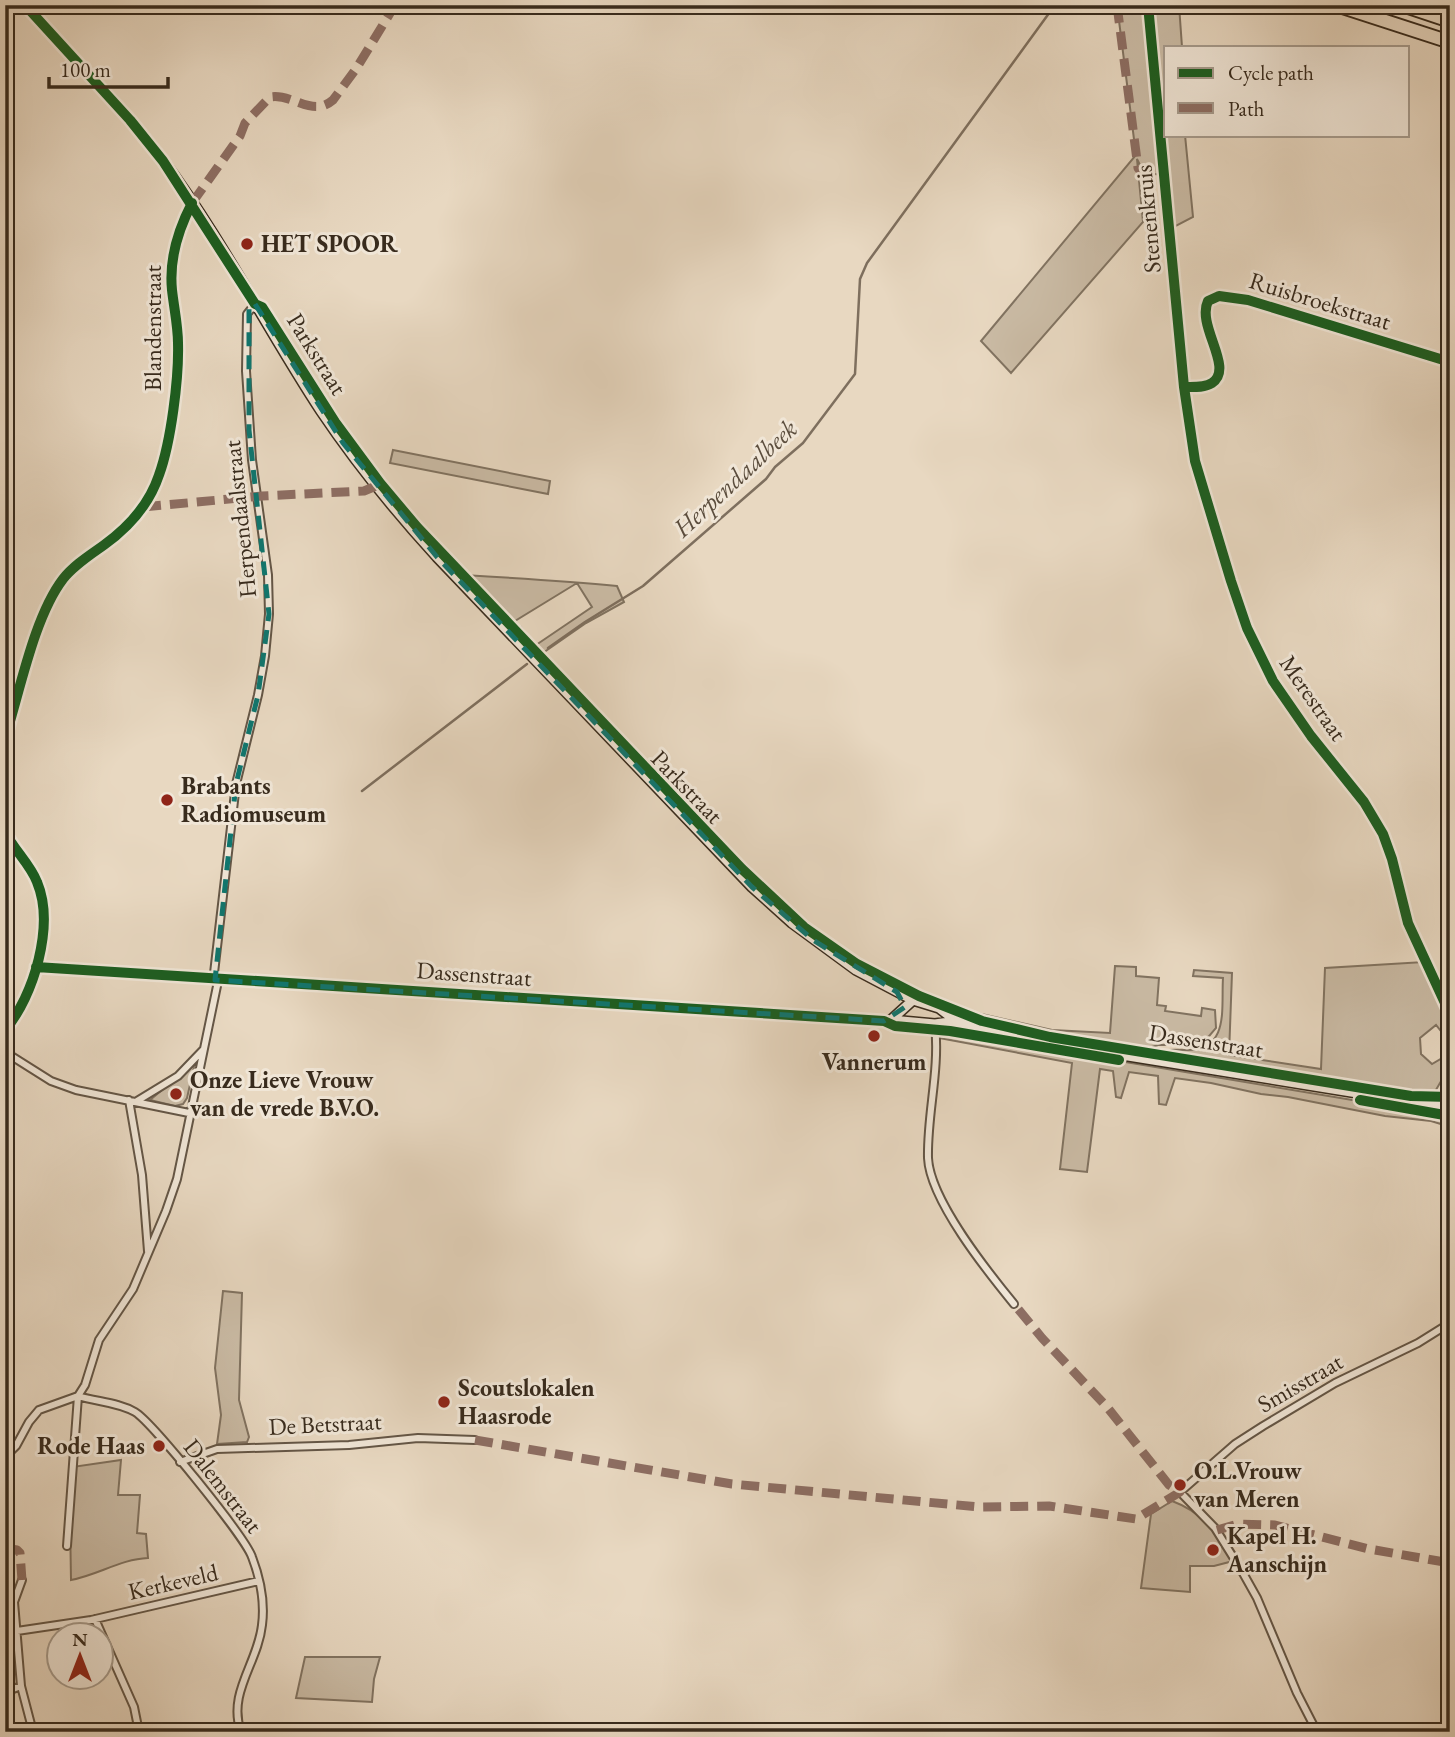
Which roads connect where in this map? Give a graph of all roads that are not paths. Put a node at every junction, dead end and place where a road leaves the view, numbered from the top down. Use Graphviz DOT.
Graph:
graph roads {
  1 [pos="25,5"];
  2 [pos="1148,5"];
  3 [pos="1336,5"];
  4 [pos="1402,5"];
  5 [pos="1450,21"];
  6 [pos="1450,42"];
  7 [pos="192,203"];
  8 [pos="255,304"];
  9 [pos="1450,362"];
  10 [pos="1184,387"];
  11 [pos="5,738"];
  12 [pos="5,832"];
  13 [pos="36,967"];
  14 [pos="215,980"];
  15 [pos="907,1005"];
  16 [pos="944,1011"];
  17 [pos="1450,1014"];
  18 [pos="891,1020"];
  19 [pos="908,1021"];
  20 [pos="956,1021"];
  21 [pos="937,1024"];
  22 [pos="5,1030"];
  23 [pos="203,1050"];
  24 [pos="5,1052"];
  25 [pos="132,1101"];
  26 [pos="1408,1101"];
  27 [pos="1450,1103"];
  28 [pos="1450,1111"];
  29 [pos="190,1112"];
  30 [pos="148,1252"];
  31 [pos="1014,1304"];
  32 [pos="1450,1323"];
  33 [pos="78,1396"];
  34 [pos="475,1440"];
  35 [pos="5,1457"];
  36 [pos="180,1462"];
  37 [pos="66,1546"];
  38 [pos="22,1580"];
  39 [pos="259,1581"];
  40 [pos="94,1619"];
  41 [pos="17,1631"];
  42 [pos="22,1686"];
  43 [pos="5,1692"];
  44 [pos="33,1732"];
  45 [pos="139,1732"];
  46 [pos="241,1732"];
  47 [pos="1317,1732"];
  1 -- 7 [label="street, Parkstraat"];
  2 -- 10 [label="street, Stenenkruis"];
  3 -- 6 [label="highway"];
  4 -- 5 [label="highway"];
  7 -- 8 [label="street, Parkstraat"];
  7 -- 11 [label="street, Blandenstraat"];
  8 -- 14 [label="street, Herpendaalstraat"];
  8 -- 15 [label="street, Parkstraat"];
  9 -- 10 [label="street, Ruisbroekstraat"];
  10 -- 17 [label="street, Merestraat"];
  12 -- 13 [label="street"];
  13 -- 14 [label="street, Dassenstraat"];
  13 -- 22 [label="street"];
  14 -- 18 [label="street, Dassenstraat"];
  14 -- 23 [label="street, Herpendaalstraat"];
  15 -- 16 [label="street, Parkstraat"];
  15 -- 18 [label="street"];
  15 -- 19 [label="street"];
  16 -- 20 [label="street, Dassenstraat"];
  16 -- 21 [label="street"];
  18 -- 19 [label="street, Dassenstraat"];
  19 -- 21 [label="street, Dassenstraat"];
  20 -- 21 [label="street, Dassenstraat"];
  20 -- 26 [label="street, Dassenstraat"];
  21 -- 31 [label="street"];
  23 -- 25 [label="street"];
  23 -- 29 [label="street, Herpendaalstraat"];
  24 -- 25 [label="street"];
  25 -- 29 [label="street"];
  25 -- 30 [label="street"];
  26 -- 27 [label="street, Dassenstraat"];
  26 -- 28 [label="street, Dassenstraat"];
  29 -- 30 [label="street, Herpendaalstraat"];
  30 -- 33 [label="street, Herpendaalstraat"];
  32 -- 47 [label="street, Smisstraat"];
  33 -- 35 [label="street"];
  33 -- 36 [label="street, Dalemstraat"];
  33 -- 37 [label="street, Herpendaalstraat"];
  34 -- 36 [label="street, De Betstraat"];
  36 -- 39 [label="street, Dalemstraat"];
  38 -- 41 [label="street"];
  39 -- 40 [label="street, Kerkeveld"];
  39 -- 46 [label="street, Dalemstraat"];
  40 -- 41 [label="street, Kerkeveld"];
  40 -- 45 [label="street"];
  41 -- 42 [label="street"];
  42 -- 43 [label="street"];
  42 -- 44 [label="street"];
}
